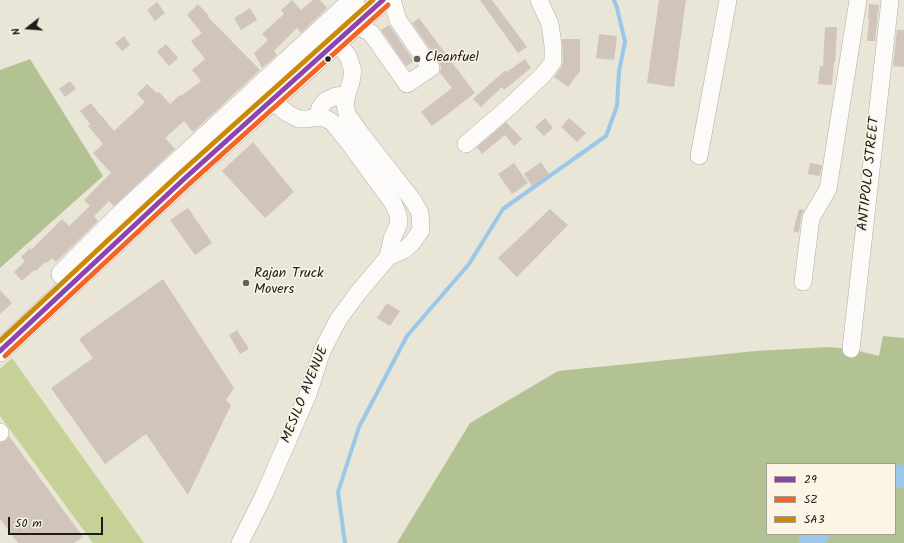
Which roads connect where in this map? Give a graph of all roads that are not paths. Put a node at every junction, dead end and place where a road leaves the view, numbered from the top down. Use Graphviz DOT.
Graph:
graph roads {
  1 [pos="354,0"];
  2 [pos="383,0"];
  3 [pos="392,0"];
  4 [pos="539,0"];
  5 [pos="728,0"];
  6 [pos="858,0"];
  7 [pos="890,0"];
  8 [pos="356,25"];
  9 [pos="331,34"];
  10 [pos="266,93"];
  11 [pos="347,94"];
  12 [pos="317,118"];
  13 [pos="355,139"];
  14 [pos="466,144"];
  15 [pos="699,156"];
  16 [pos="388,257"];
  17 [pos="803,282"];
  18 [pos="0,332"];
  19 [pos="851,349"];
  20 [pos="0,351"];
  21 [pos="240,543"];
  1 -- 9 [label="main road"];
  2 -- 8 [label="main road"];
  3 -- 8 [label="street"];
  4 -- 14 [label="street"];
  5 -- 15 [label="street"];
  6 -- 17 [label="street"];
  7 -- 19 [label="street, ANTIPOLO STREET"];
  8 -- 9 [label="main road"];
  9 -- 10 [label="main road"];
  9 -- 11 [label="street, MESILO AVENUE"];
  10 -- 12 [label="street, MESILO AVENUE"];
  10 -- 18 [label="main road"];
  10 -- 20 [label="main road"];
  11 -- 12 [label="street"];
  11 -- 13 [label="street, MESILO AVENUE"];
  12 -- 13 [label="street, MESILO AVENUE"];
  13 -- 16 [label="street, MESILO AVENUE"];
  13 -- 16 [label="street, MESILO AVENUE"];
  16 -- 21 [label="street, MESILO AVENUE"];
}
